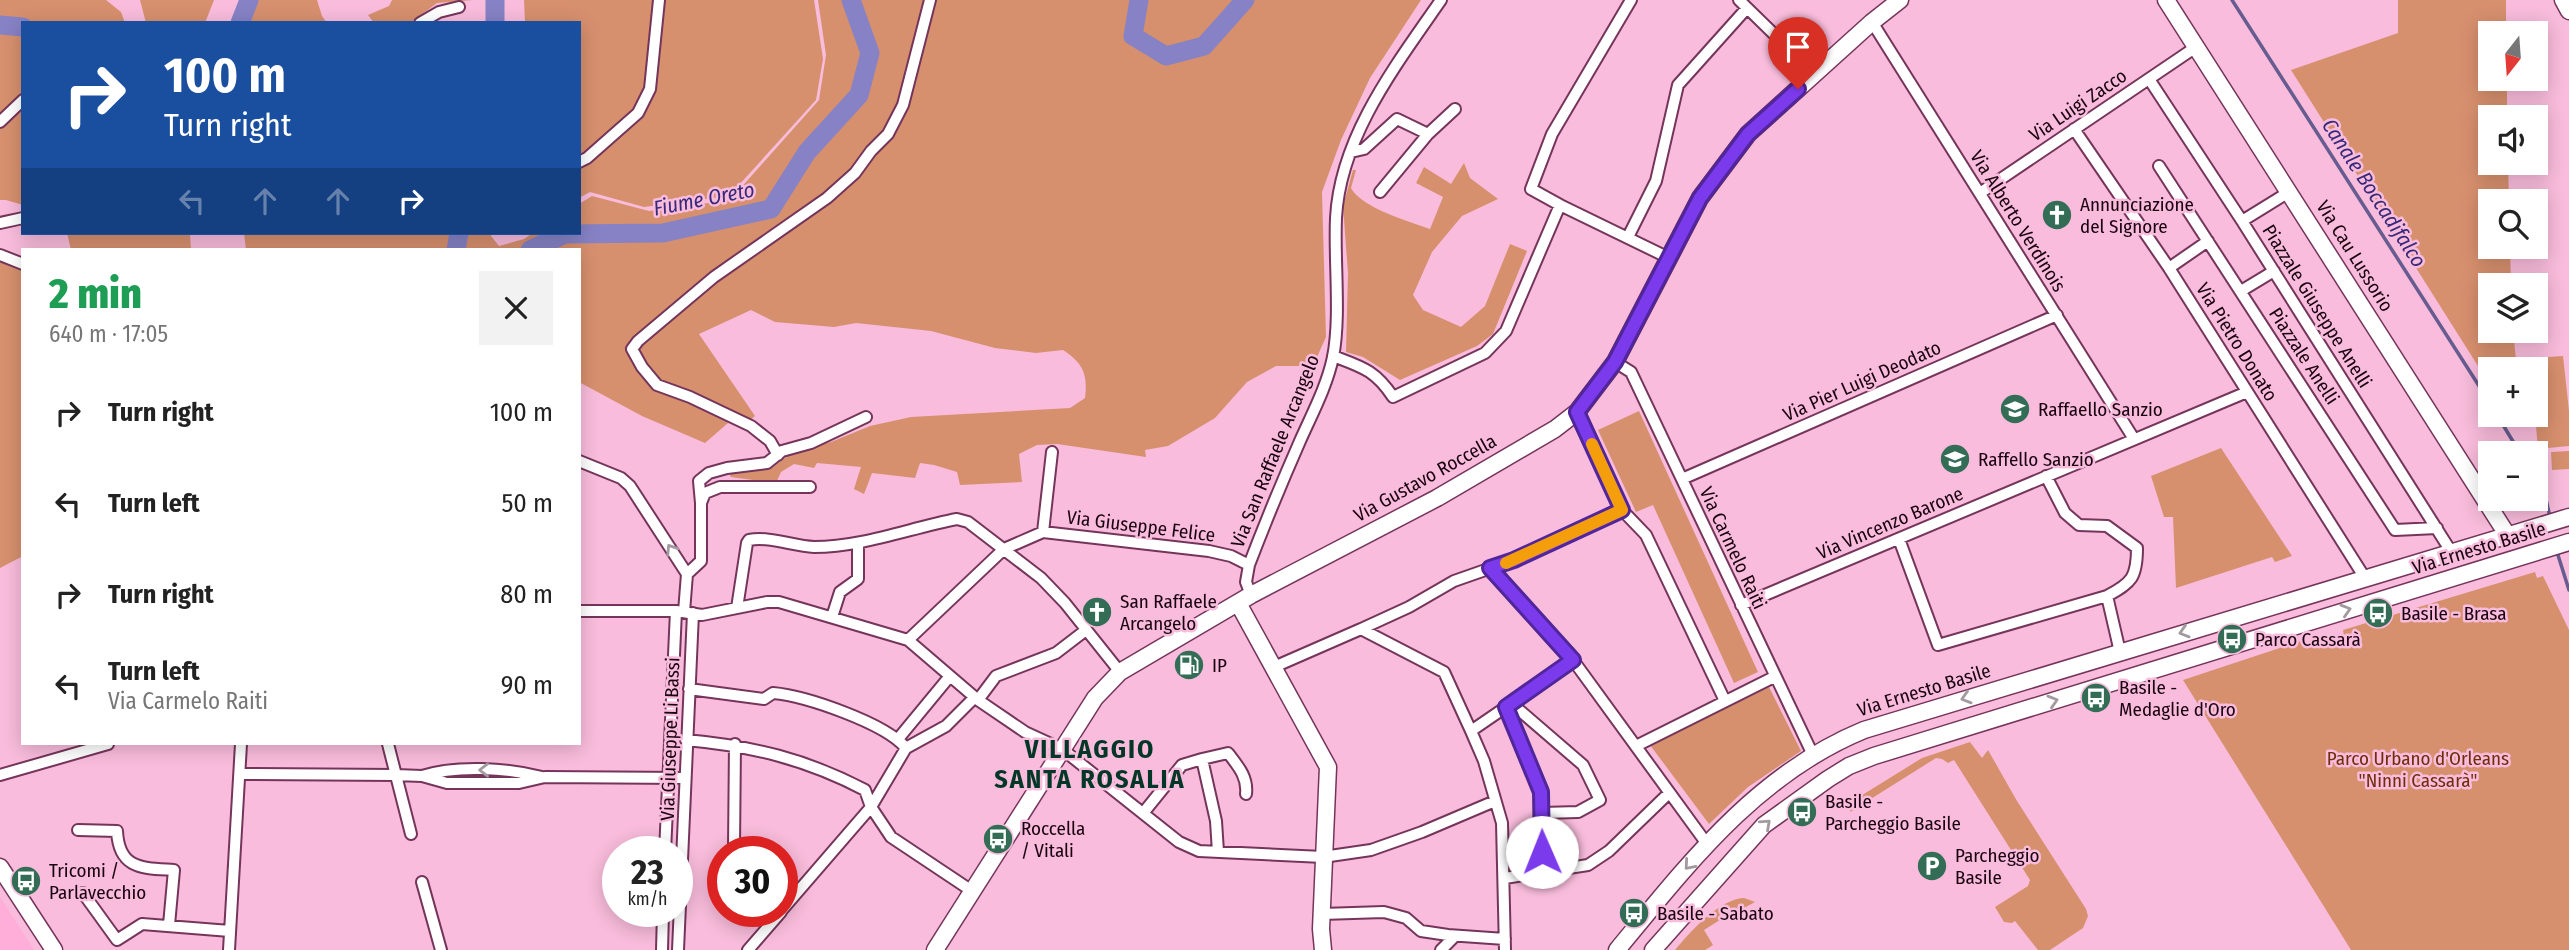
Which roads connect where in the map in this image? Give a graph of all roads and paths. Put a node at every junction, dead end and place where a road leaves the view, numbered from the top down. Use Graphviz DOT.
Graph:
graph roads {
  1 [pos="659,0"];
  2 [pos="930,0"];
  3 [pos="1441,0"];
  4 [pos="1631,0"];
  5 [pos="1900,0"];
  6 [pos="2166,0"];
  7 [pos="2563,0"];
  8 [pos="1743,4"];
  9 [pos="459,7"];
  10 [pos="2569,11"];
  11 [pos="423,21"];
  12 [pos="1872,22"];
  13 [pos="2196,47"];
  14 [pos="1815,74"];
  15 [pos="2149,79"];
  16 [pos="21,102"];
  17 [pos="1455,109"];
  18 [pos="0,122"];
  19 [pos="2074,129"];
  20 [pos="1428,134"];
  21 [pos="1350,152"];
  22 [pos="581,160"];
  23 [pos="2160,166"];
  24 [pos="1380,192"];
  25 [pos="1980,192"];
  26 [pos="2289,192"];
  27 [pos="1560,205"];
  28 [pos="21,218"];
  29 [pos="2242,221"];
  30 [pos="0,223"];
  31 [pos="1628,237"];
  32 [pos="2208,241"];
  33 [pos="0,255"];
  34 [pos="1669,258"];
  35 [pos="21,263"];
  36 [pos="2169,268"];
  37 [pos="2274,271"];
  38 [pos="2241,291"];
  39 [pos="2057,315"];
  40 [pos="1333,356"];
  41 [pos="1615,362"];
  42 [pos="2247,392"];
  43 [pos="1577,412"];
  44 [pos="866,417"];
  45 [pos="2134,439"];
  46 [pos="1052,452"];
  47 [pos="778,455"];
  48 [pos="581,462"];
  49 [pos="2046,476"];
  50 [pos="1682,479"];
  51 [pos="810,487"];
  52 [pos="701,503"];
  53 [pos="1622,510"];
  54 [pos="2565,519"];
  55 [pos="2437,528"];
  56 [pos="1043,532"];
  57 [pos="2508,536"];
  58 [pos="1899,540"];
  59 [pos="2569,542"];
  60 [pos="858,543"];
  61 [pos="1004,549"];
  62 [pos="2452,553"];
  63 [pos="1249,565"];
  64 [pos="1490,568"];
  65 [pos="687,574"];
  66 [pos="2364,578"];
  67 [pos="2107,596"];
  68 [pos="1244,599"];
  69 [pos="1741,605"];
  70 [pos="2273,606"];
  71 [pos="737,608"];
  72 [pos="581,611"];
  73 [pos="684,612"];
  74 [pos="832,617"];
  75 [pos="1361,629"];
  76 [pos="1086,630"];
  77 [pos="2280,631"];
  78 [pos="908,640"];
  79 [pos="2120,652"];
  80 [pos="1573,660"];
  81 [pos="1274,667"];
  82 [pos="1119,672"];
  83 [pos="950,676"];
  84 [pos="1774,677"];
  85 [pos="689,689"];
  86 [pos="976,699"];
  87 [pos="1725,701"];
  88 [pos="1509,705"];
  89 [pos="1471,732"];
  90 [pos="686,740"];
  91 [pos="902,743"];
  92 [pos="735,744"];
  93 [pos="105,745"];
  94 [pos="241,745"];
  95 [pos="388,745"];
  96 [pos="1636,746"];
  97 [pos="1062,749"];
  98 [pos="1813,755"];
  99 [pos="1202,759"];
  100 [pos="240,774"];
  101 [pos="0,775"];
  102 [pos="396,775"];
  103 [pos="668,777"];
  104 [pos="685,778"];
  105 [pos="1669,793"];
  106 [pos="1246,794"];
  107 [pos="1496,801"];
  108 [pos="871,807"];
  109 [pos="1144,812"];
  110 [pos="1542,813"];
  111 [pos="78,831"];
  112 [pos="411,834"];
  113 [pos="666,836"];
  114 [pos="734,836"];
  115 [pos="1707,844"];
  116 [pos="1218,852"];
  117 [pos="1323,857"];
  118 [pos="0,867"];
  119 [pos="1542,872"];
  120 [pos="1504,877"];
  121 [pos="422,882"];
  122 [pos="798,891"];
  123 [pos="972,891"];
  124 [pos="83,893"];
  125 [pos="1322,914"];
  126 [pos="1647,914"];
  127 [pos="169,925"];
  128 [pos="663,927"];
  129 [pos="767,927"];
  130 [pos="230,931"];
  131 [pos="1668,932"];
  132 [pos="1454,936"];
  133 [pos="1505,944"];
  134 [pos="54,950"];
  135 [pos="229,950"];
  136 [pos="441,950"];
  137 [pos="662,950"];
  138 [pos="678,950"];
  139 [pos="748,950"];
  140 [pos="935,950"];
  141 [pos="1323,950"];
  142 [pos="1441,950"];
  143 [pos="1617,950"];
  144 [pos="1653,950"];
  1 -- 22 [label="street"];
  2 -- 47 [label="street"];
  3 -- 21 [label="street, Via San Raffaele Arcangelo"];
  4 -- 27 [label="street"];
  5 -- 12 [label="street, Via Gustavo Roccella"];
  6 -- 13 [label="street, Via Cau Lussorio"];
  7 -- 10 [label="street"];
  8 -- 14 [label="street"];
  8 -- 31 [label="street"];
  9 -- 11 [label="street"];
  12 -- 14 [label="street, Via Gustavo Roccella"];
  12 -- 25 [label="street, Via Alberto Verdinois"];
  13 -- 15 [label="street, Via Luigi Zacco"];
  13 -- 26 [label="street, Via Cau Lussorio"];
  14 -- 34 [label="street, Via Gustavo Roccella"];
  15 -- 19 [label="street, Via Luigi Zacco"];
  15 -- 29 [label="street, Piazzale Giuseppe Anelli"];
  16 -- 18 [label="street"];
  17 -- 20 [label="street"];
  19 -- 25 [label="street, Via Luigi Zacco"];
  19 -- 36 [label="street, Via Pietro Donato"];
  20 -- 21 [label="street"];
  20 -- 24 [label="street"];
  21 -- 40 [label="street, Via San Raffaele Arcangelo"];
  23 -- 32 [label="street, Piazzale Anelli"];
  25 -- 39 [label="street, Via Alberto Verdinois"];
  26 -- 29 [label="street"];
  26 -- 57 [label="street, Via Cau Lussorio"];
  27 -- 31 [label="street"];
  27 -- 40 [label="street"];
  28 -- 30 [label="street"];
  29 -- 37 [label="street, Piazzale Giuseppe Anelli"];
  31 -- 34 [label="street"];
  32 -- 36 [label="street"];
  32 -- 38 [label="street, Piazzale Anelli"];
  33 -- 35 [label="street"];
  34 -- 41 [label="street, Via Gustavo Roccella"];
  36 -- 42 [label="street, Via Pietro Donato"];
  37 -- 38 [label="street"];
  37 -- 55 [label="street, Piazzale Giuseppe Anelli"];
  38 -- 55 [label="street, Piazzale Anelli"];
  39 -- 45 [label="street, Via Alberto Verdinois"];
  39 -- 50 [label="street, Via Pier Luigi Deodato"];
  40 -- 63 [label="street, Via San Raffaele Arcangelo"];
  41 -- 43 [label="street, Via Gustavo Roccella"];
  41 -- 50 [label="street, Via Carmelo Raiti"];
  42 -- 45 [label="street, Via Vincenzo Barone"];
  42 -- 66 [label="street, Via Pietro Donato"];
  43 -- 53 [label="street"];
  43 -- 68 [label="street, Via Gustavo Roccella"];
  44 -- 47 [label="street"];
  45 -- 49 [label="street, Via Vincenzo Barone"];
  46 -- 56 [label="street"];
  47 -- 52 [label="street"];
  65 -- 48 [label="street, one-way"];
  49 -- 58 [label="street, Via Vincenzo Barone"];
  49 -- 67 [label="street"];
  50 -- 69 [label="street, Via Carmelo Raiti"];
  51 -- 52 [label="street"];
  52 -- 65 [label="street"];
  53 -- 64 [label="street"];
  53 -- 87 [label="street"];
  54 -- 57 [label="street, Via Ernesto Basile"];
  55 -- 62 [label="street, Piazzale Giuseppe Anelli"];
  56 -- 61 [label="street, Via Giuseppe Felice"];
  56 -- 63 [label="street, Via Giuseppe Felice"];
  57 -- 62 [label="street, Via Ernesto Basile"];
  58 -- 67 [label="street"];
  58 -- 69 [label="street, Via Vincenzo Barone"];
  77 -- 59 [label="street, Via Ernesto Basile, one-way"];
  60 -- 61 [label="street"];
  60 -- 71 [label="street"];
  60 -- 74 [label="street"];
  61 -- 76 [label="street"];
  61 -- 78 [label="street, Via Giuseppe Felice"];
  62 -- 66 [label="street, Via Ernesto Basile"];
  63 -- 68 [label="street"];
  64 -- 75 [label="street"];
  64 -- 80 [label="street"];
  65 -- 73 [label="street, Via Giuseppe Li Bassi"];
  66 -- 70 [label="street, Via Ernesto Basile"];
  67 -- 79 [label="street"];
  68 -- 81 [label="street"];
  68 -- 82 [label="street, Via Gustavo Roccella"];
  69 -- 84 [label="street, Via Carmelo Raiti"];
  70 -- 77 [label="street"];
  70 -- 79 [label="street, Via Ernesto Basile, one-way"];
  71 -- 73 [label="street"];
  71 -- 74 [label="street"];
  72 -- 73 [label="street"];
  73 -- 85 [label="street, Via Giuseppe Li Bassi"];
  73 -- 103 [label="street, Via Giuseppe Li Bassi"];
  74 -- 78 [label="street"];
  75 -- 81 [label="street"];
  75 -- 89 [label="street"];
  76 -- 82 [label="street"];
  76 -- 86 [label="street"];
  131 -- 77 [label="street, Via Ernesto Basile, one-way"];
  78 -- 83 [label="street"];
  79 -- 98 [label="street, Via Ernesto Basile, one-way"];
  80 -- 88 [label="street"];
  80 -- 96 [label="street"];
  81 -- 117 [label="street"];
  82 -- 97 [label="street, Via Gustavo Roccella"];
  83 -- 86 [label="street"];
  83 -- 91 [label="street"];
  84 -- 87 [label="street"];
  84 -- 98 [label="street, Via Carmelo Raiti"];
  85 -- 90 [label="street, Via Giuseppe Li Bassi"];
  85 -- 91 [label="street"];
  86 -- 91 [label="street"];
  86 -- 97 [label="street"];
  87 -- 96 [label="street"];
  88 -- 89 [label="street"];
  88 -- 110 [label="street"];
  88 -- 110 [label="street"];
  89 -- 107 [label="street"];
  90 -- 92 [label="street"];
  90 -- 104 [label="street, Via Giuseppe Li Bassi"];
  91 -- 108 [label="street"];
  92 -- 108 [label="street"];
  92 -- 114 [label="street"];
  93 -- 101 [label="street"];
  94 -- 100 [label="street"];
  95 -- 102 [label="street"];
  96 -- 105 [label="street"];
  97 -- 109 [label="street"];
  97 -- 123 [label="street, Via Gustavo Roccella"];
  98 -- 115 [label="street, Via Ernesto Basile"];
  99 -- 106 [label="street"];
  99 -- 109 [label="street"];
  99 -- 116 [label="street"];
  100 -- 102 [label="street"];
  100 -- 130 [label="street"];
  102 -- 103 [label="street"];
  102 -- 112 [label="street"];
  103 -- 104 [label="street"];
  103 -- 113 [label="street, Via Giuseppe Li Bassi"];
  104 -- 138 [label="street, Via Giuseppe Li Bassi"];
  105 -- 115 [label="street"];
  105 -- 119 [label="street"];
  107 -- 117 [label="street"];
  107 -- 120 [label="street"];
  108 -- 122 [label="street"];
  108 -- 123 [label="street"];
  109 -- 116 [label="street"];
  110 -- 119 [label="street"];
  111 -- 127 [label="street"];
  115 -- 126 [label="street, Via Ernesto Basile, one-way"];
  116 -- 117 [label="street"];
  117 -- 125 [label="street"];
  118 -- 134 [label="street"];
  119 -- 120 [label="street"];
  120 -- 133 [label="street"];
  121 -- 136 [label="street"];
  123 -- 140 [label="street, Via Gustavo Roccella"];
  124 -- 127 [label="street"];
  125 -- 132 [label="street"];
  125 -- 141 [label="street"];
  126 -- 131 [label="street"];
  126 -- 143 [label="street, Via Ernesto Basile"];
  127 -- 130 [label="street"];
  128 -- 137 [label="street"];
  129 -- 139 [label="street"];
  130 -- 135 [label="street"];
  131 -- 144 [label="street, Via Ernesto Basile"];
  132 -- 133 [label="street"];
  132 -- 142 [label="street"];
}
